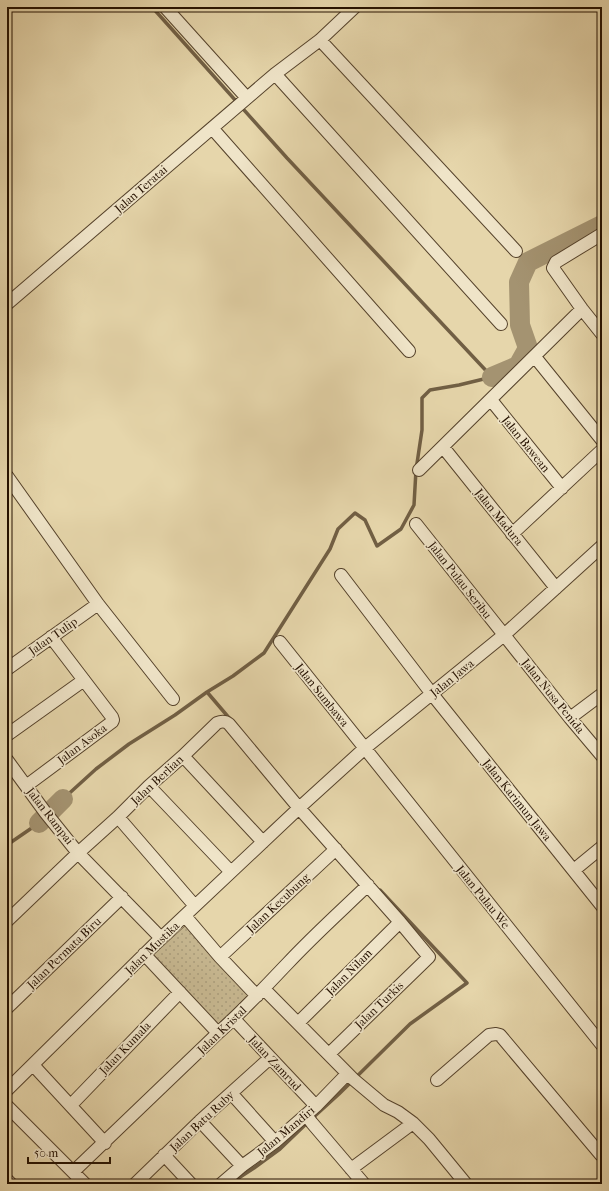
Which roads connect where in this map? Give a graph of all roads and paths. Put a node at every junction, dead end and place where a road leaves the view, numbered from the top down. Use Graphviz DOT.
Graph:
graph roads {
  1 [pos="165,7"];
  2 [pos="355,7"];
  3 [pos="320,40"];
  4 [pos="276,74"];
  5 [pos="241,103"];
  6 [pos="212,128"];
  7 [pos="602,234"];
  8 [pos="516,251"];
  9 [pos="7,304"];
  10 [pos="582,309"];
  11 [pos="501,324"];
  12 [pos="602,334"];
  13 [pos="408,351"];
  14 [pos="535,357"];
  15 [pos="491,400"];
  16 [pos="602,440"];
  17 [pos="443,447"];
  18 [pos="602,450"];
  19 [pos="419,470"];
  20 [pos="7,476"];
  21 [pos="562,488"];
  22 [pos="416,524"];
  23 [pos="512,534"];
  24 [pos="602,546"];
  25 [pos="341,575"];
  26 [pos="556,588"];
  27 [pos="98,604"];
  28 [pos="504,636"];
  29 [pos="51,637"];
  30 [pos="280,642"];
  31 [pos="8,667"];
  32 [pos="84,680"];
  33 [pos="432,694"];
  34 [pos="602,694"];
  35 [pos="173,699"];
  36 [pos="570,718"];
  37 [pos="7,735"];
  38 [pos="365,748"];
  39 [pos="183,756"];
  40 [pos="602,756"];
  41 [pos="7,760"];
  42 [pos="26,786"];
  43 [pos="149,786"];
  44 [pos="302,805"];
  45 [pos="118,818"];
  46 [pos="263,842"];
  47 [pos="602,847"];
  48 [pos="336,849"];
  49 [pos="78,853"];
  50 [pos="574,870"];
  51 [pos="231,872"];
  52 [pos="368,885"];
  53 [pos="122,897"];
  54 [pos="195,906"];
  55 [pos="602,906"];
  56 [pos="185,916"];
  57 [pos="7,921"];
  58 [pos="400,922"];
  59 [pos="161,938"];
  60 [pos="144,954"];
  61 [pos="220,957"];
  62 [pos="180,992"];
  63 [pos="261,992"];
  64 [pos="7,1008"];
  65 [pos="234,1019"];
  66 [pos="298,1023"];
  67 [pos="218,1033"];
  68 [pos="602,1045"];
  69 [pos="328,1054"];
  70 [pos="270,1058"];
  71 [pos="33,1065"];
  72 [pos="352,1079"];
  73 [pos="437,1080"];
  74 [pos="10,1082"];
  75 [pos="231,1094"];
  76 [pos="71,1105"];
  77 [pos="7,1106"];
  78 [pos="316,1106"];
  79 [pos="309,1119"];
  80 [pos="200,1121"];
  81 [pos="413,1123"];
  82 [pos="275,1142"];
  83 [pos="105,1143"];
  84 [pos="164,1155"];
  85 [pos="602,1155"];
  86 [pos="242,1166"];
  87 [pos="351,1169"];
  88 [pos="74,1172"];
  89 [pos="7,1180"];
  90 [pos="230,1182"];
  91 [pos="11,1184"];
  92 [pos="86,1184"];
  93 [pos="134,1184"];
  94 [pos="191,1184"];
  95 [pos="364,1184"];
  96 [pos="466,1184"];
  1 -- 5 [label="street"];
  2 -- 3 [label="street, Jalan Teratai"];
  3 -- 4 [label="street, Jalan Teratai"];
  3 -- 8 [label="street"];
  4 -- 5 [label="street, Jalan Teratai"];
  4 -- 11 [label="street"];
  5 -- 6 [label="street, Jalan Teratai"];
  6 -- 9 [label="street, Jalan Teratai"];
  6 -- 13 [label="street"];
  7 -- 10 [label="street"];
  10 -- 12 [label="street"];
  10 -- 14 [label="street"];
  14 -- 15 [label="street"];
  14 -- 16 [label="street"];
  15 -- 17 [label="street"];
  15 -- 21 [label="street, Jalan Bawean"];
  17 -- 19 [label="street"];
  17 -- 23 [label="street, Jalan Madura"];
  18 -- 21 [label="street"];
  20 -- 27 [label="street"];
  21 -- 23 [label="street"];
  22 -- 28 [label="street, Jalan Pulau Seribu"];
  23 -- 26 [label="street, Jalan Madura"];
  24 -- 26 [label="street, Jalan Jawa"];
  25 -- 33 [label="street, Jalan Karimun Jawa"];
  26 -- 28 [label="street, Jalan Jawa"];
  27 -- 29 [label="street, Jalan Tulip"];
  27 -- 35 [label="street"];
  28 -- 33 [label="street, Jalan Jawa"];
  28 -- 36 [label="street, Jalan Nusa Penida"];
  29 -- 31 [label="street, Jalan Tulip"];
  29 -- 32 [label="street, Jalan Asoka"];
  30 -- 38 [label="street, Jalan Sumbawa"];
  32 -- 37 [label="street"];
  32 -- 42 [label="street, Jalan Asoka"];
  33 -- 38 [label="street, Jalan Jawa"];
  33 -- 50 [label="street, Jalan Karimun Jawa"];
  34 -- 36 [label="street"];
  36 -- 40 [label="street, Jalan Nusa Penida"];
  38 -- 44 [label="street, Jalan Jawa"];
  38 -- 68 [label="street, Jalan Pulau We"];
  39 -- 43 [label="street, Jalan Berlian"];
  39 -- 44 [label="street, Jalan Berlian"];
  39 -- 46 [label="street"];
  41 -- 42 [label="street, Jalan Rampai"];
  42 -- 49 [label="street, Jalan Rampai"];
  43 -- 45 [label="street, Jalan Berlian"];
  43 -- 51 [label="street"];
  44 -- 46 [label="street, Jalan Mustika"];
  44 -- 48 [label="street"];
  45 -- 49 [label="street, Jalan Berlian"];
  45 -- 54 [label="street"];
  46 -- 51 [label="street, Jalan Mustika"];
  47 -- 50 [label="street"];
  48 -- 52 [label="street"];
  48 -- 61 [label="street, Jalan Kecubung"];
  49 -- 53 [label="street, Jalan Rampai"];
  49 -- 57 [label="street, Jalan Berlian"];
  50 -- 55 [label="street, Jalan Karimun Jawa"];
  51 -- 54 [label="street, Jalan Mustika"];
  52 -- 58 [label="street"];
  52 -- 63 [label="street, Jalan Kristal"];
  53 -- 59 [label="street, Jalan Rampai"];
  53 -- 64 [label="street, Jalan Permata Biru"];
  54 -- 56 [label="street, Jalan Mustika"];
  56 -- 59 [label="street, Jalan Mustika"];
  56 -- 61 [label="street"];
  58 -- 66 [label="street, Jalan Nilam"];
  58 -- 69 [label="street, Jalan Turkis"];
  59 -- 60 [label="street, Jalan Mustika"];
  60 -- 62 [label="street"];
  60 -- 71 [label="street, Jalan Mustika"];
  61 -- 63 [label="street"];
  62 -- 67 [label="street"];
  62 -- 76 [label="street, Jalan Kumala"];
  63 -- 65 [label="street, Jalan Kristal"];
  63 -- 66 [label="street"];
  65 -- 67 [label="street, Jalan Kristal"];
  65 -- 70 [label="street, Jalan Zamrud"];
  66 -- 69 [label="street"];
  67 -- 83 [label="street, Jalan Kristal"];
  69 -- 72 [label="street"];
  70 -- 75 [label="street, Jalan Batu Ruby"];
  70 -- 78 [label="street, Jalan Zamrud"];
  71 -- 74 [label="street, Jalan Mustika"];
  71 -- 76 [label="street"];
  72 -- 78 [label="street, Jalan Mandiri"];
  72 -- 81 [label="street"];
  73 -- 85 [label="street"];
  75 -- 80 [label="street, Jalan Batu Ruby"];
  75 -- 82 [label="street"];
  76 -- 83 [label="street"];
  77 -- 88 [label="street"];
  78 -- 79 [label="street, Jalan Mandiri"];
  79 -- 82 [label="street, Jalan Mandiri"];
  79 -- 87 [label="street"];
  80 -- 84 [label="street, Jalan Batu Ruby"];
  80 -- 86 [label="street"];
  81 -- 87 [label="street"];
  81 -- 96 [label="street"];
  82 -- 86 [label="street, Jalan Mandiri"];
  83 -- 88 [label="street, Jalan Kristal"];
  84 -- 93 [label="street, Jalan Batu Ruby"];
  84 -- 94 [label="street"];
  86 -- 90 [label="street, Jalan Mandiri"];
  87 -- 95 [label="street"];
  88 -- 92 [label="street"];
  89 -- 91 [label="street"];
}
